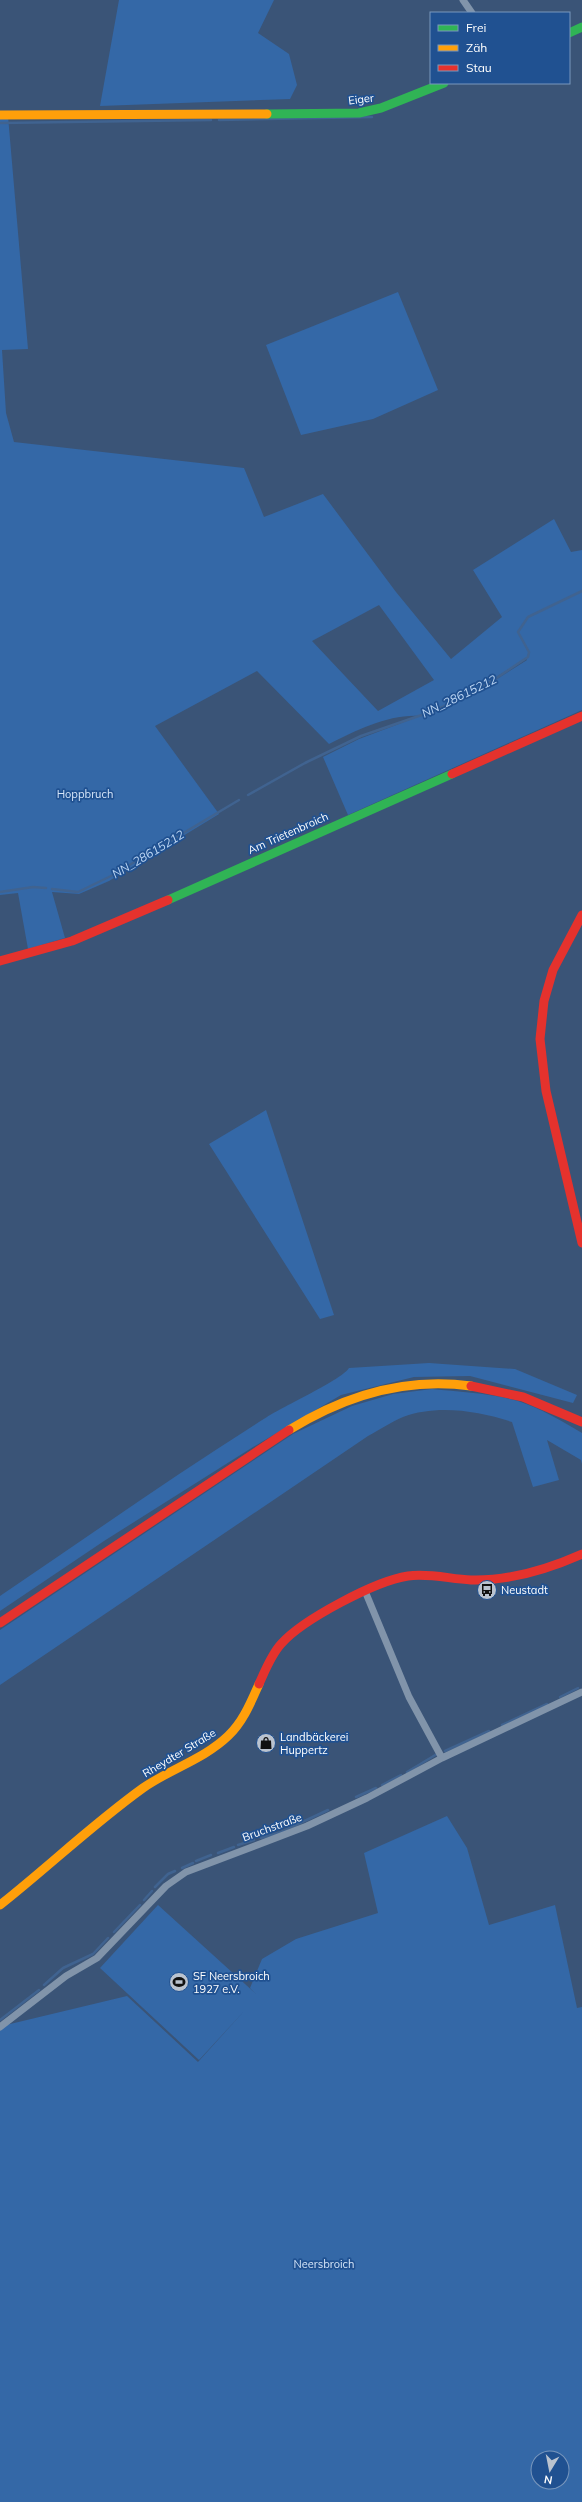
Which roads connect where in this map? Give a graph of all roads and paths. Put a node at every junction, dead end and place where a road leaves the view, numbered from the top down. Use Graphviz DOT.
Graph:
graph roads {
  1 [pos="463,0"];
  2 [pos="471,12"];
  3 [pos="582,27"];
  4 [pos="570,33"];
  5 [pos="441,84"];
  6 [pos="0,115"];
  7 [pos="582,716"];
  8 [pos="582,915"];
  9 [pos="0,961"];
  10 [pos="582,1243"];
  11 [pos="582,1422"];
  12 [pos="582,1554"];
  13 [pos="365,1591"];
  14 [pos="0,1623"];
  15 [pos="582,1692"];
  16 [pos="442,1758"];
  17 [pos="0,1904"];
  18 [pos="0,2027"];
  1 -- 2 [label="street"];
  3 -- 4 [label="street"];
  5 -- 6 [label="street, Eiger"];
  7 -- 9 [label="street, Am Trietenbroich"];
  8 -- 10 [label="street"];
  11 -- 14 [label="street"];
  12 -- 13 [label="street, Rheydter Straße"];
  13 -- 16 [label="street"];
  13 -- 17 [label="street, Rheydter Straße"];
  15 -- 16 [label="street, Bruchstraße"];
  16 -- 18 [label="street, Bruchstraße"];
}
